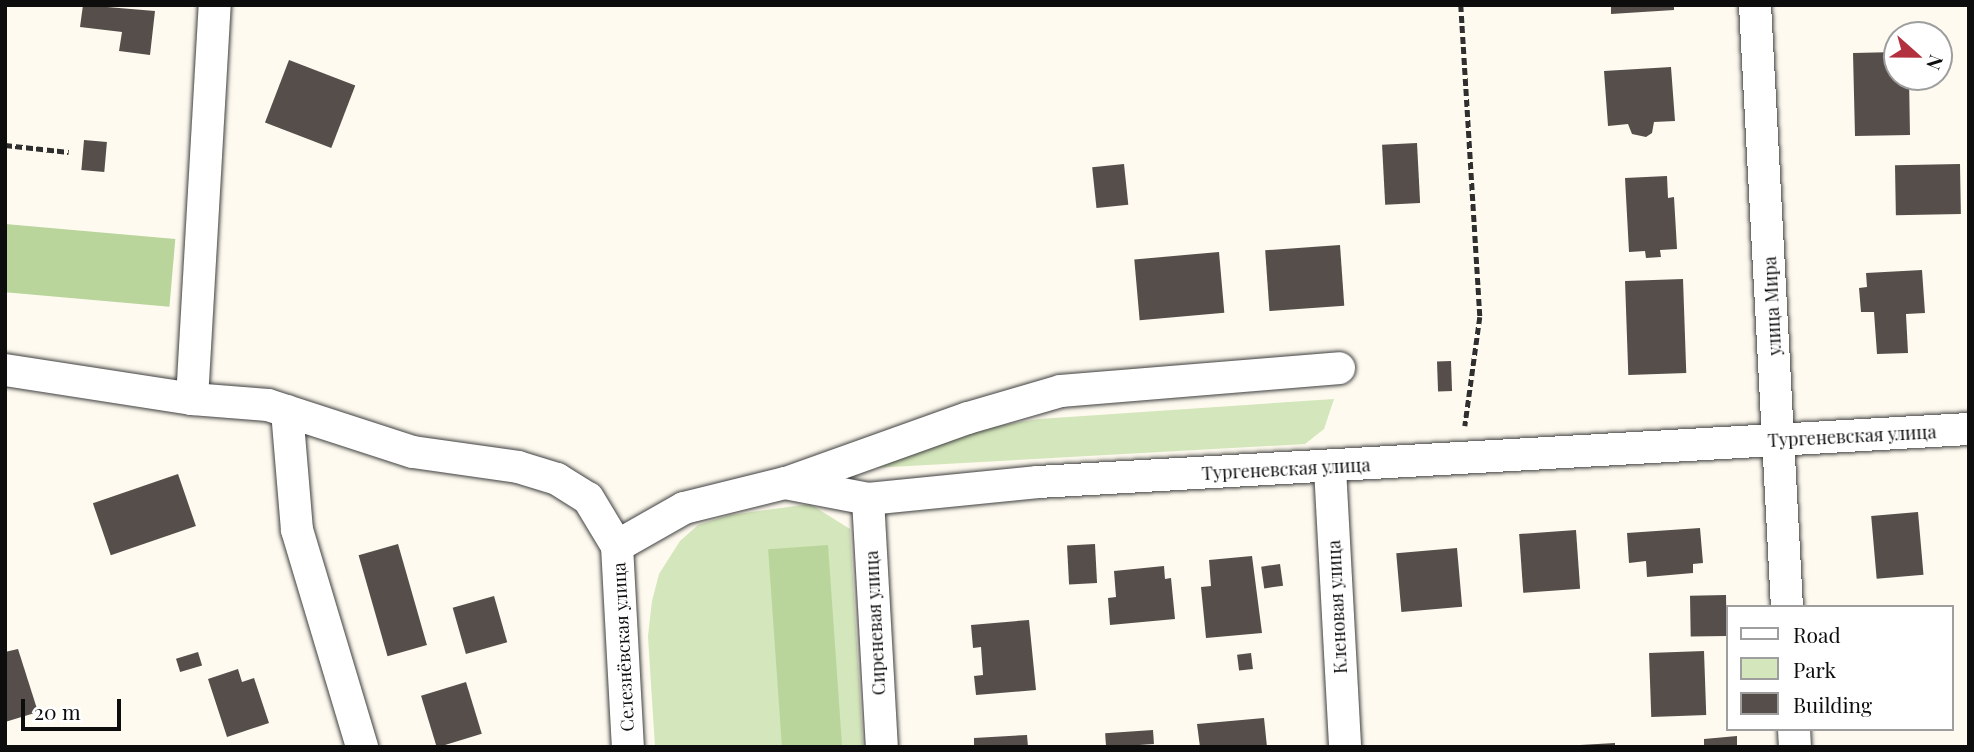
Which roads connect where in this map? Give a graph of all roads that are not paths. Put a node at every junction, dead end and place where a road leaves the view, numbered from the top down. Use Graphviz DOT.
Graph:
graph roads {
  1 [pos="215,5"];
  2 [pos="1755,5"];
  3 [pos="1339,368"];
  4 [pos="5,370"];
  5 [pos="192,399"];
  6 [pos="287,411"];
  7 [pos="1969,429"];
  8 [pos="1779,440"];
  9 [pos="1330,468"];
  10 [pos="785,483"];
  11 [pos="869,499"];
  12 [pos="617,546"];
  13 [pos="1787,605"];
  14 [pos="362,747"];
  15 [pos="628,747"];
  16 [pos="882,747"];
  17 [pos="1345,747"];
  1 -- 5 [label="street"];
  2 -- 8 [label="street, улица Мира"];
  3 -- 10 [label="street"];
  4 -- 5 [label="street"];
  5 -- 6 [label="street"];
  6 -- 12 [label="street"];
  6 -- 14 [label="street"];
  7 -- 8 [label="street, Тургеневская улица"];
  8 -- 9 [label="street, Тургеневская улица"];
  8 -- 13 [label="street, улица Мира"];
  9 -- 11 [label="street, Тургеневская улица"];
  9 -- 17 [label="street, Кленовая улица"];
  10 -- 11 [label="street, Тургеневская улица"];
  10 -- 12 [label="street, Тургеневская улица"];
  11 -- 16 [label="street, Сиреневая улица"];
  12 -- 15 [label="street, Селезнёвская улица"];
}
